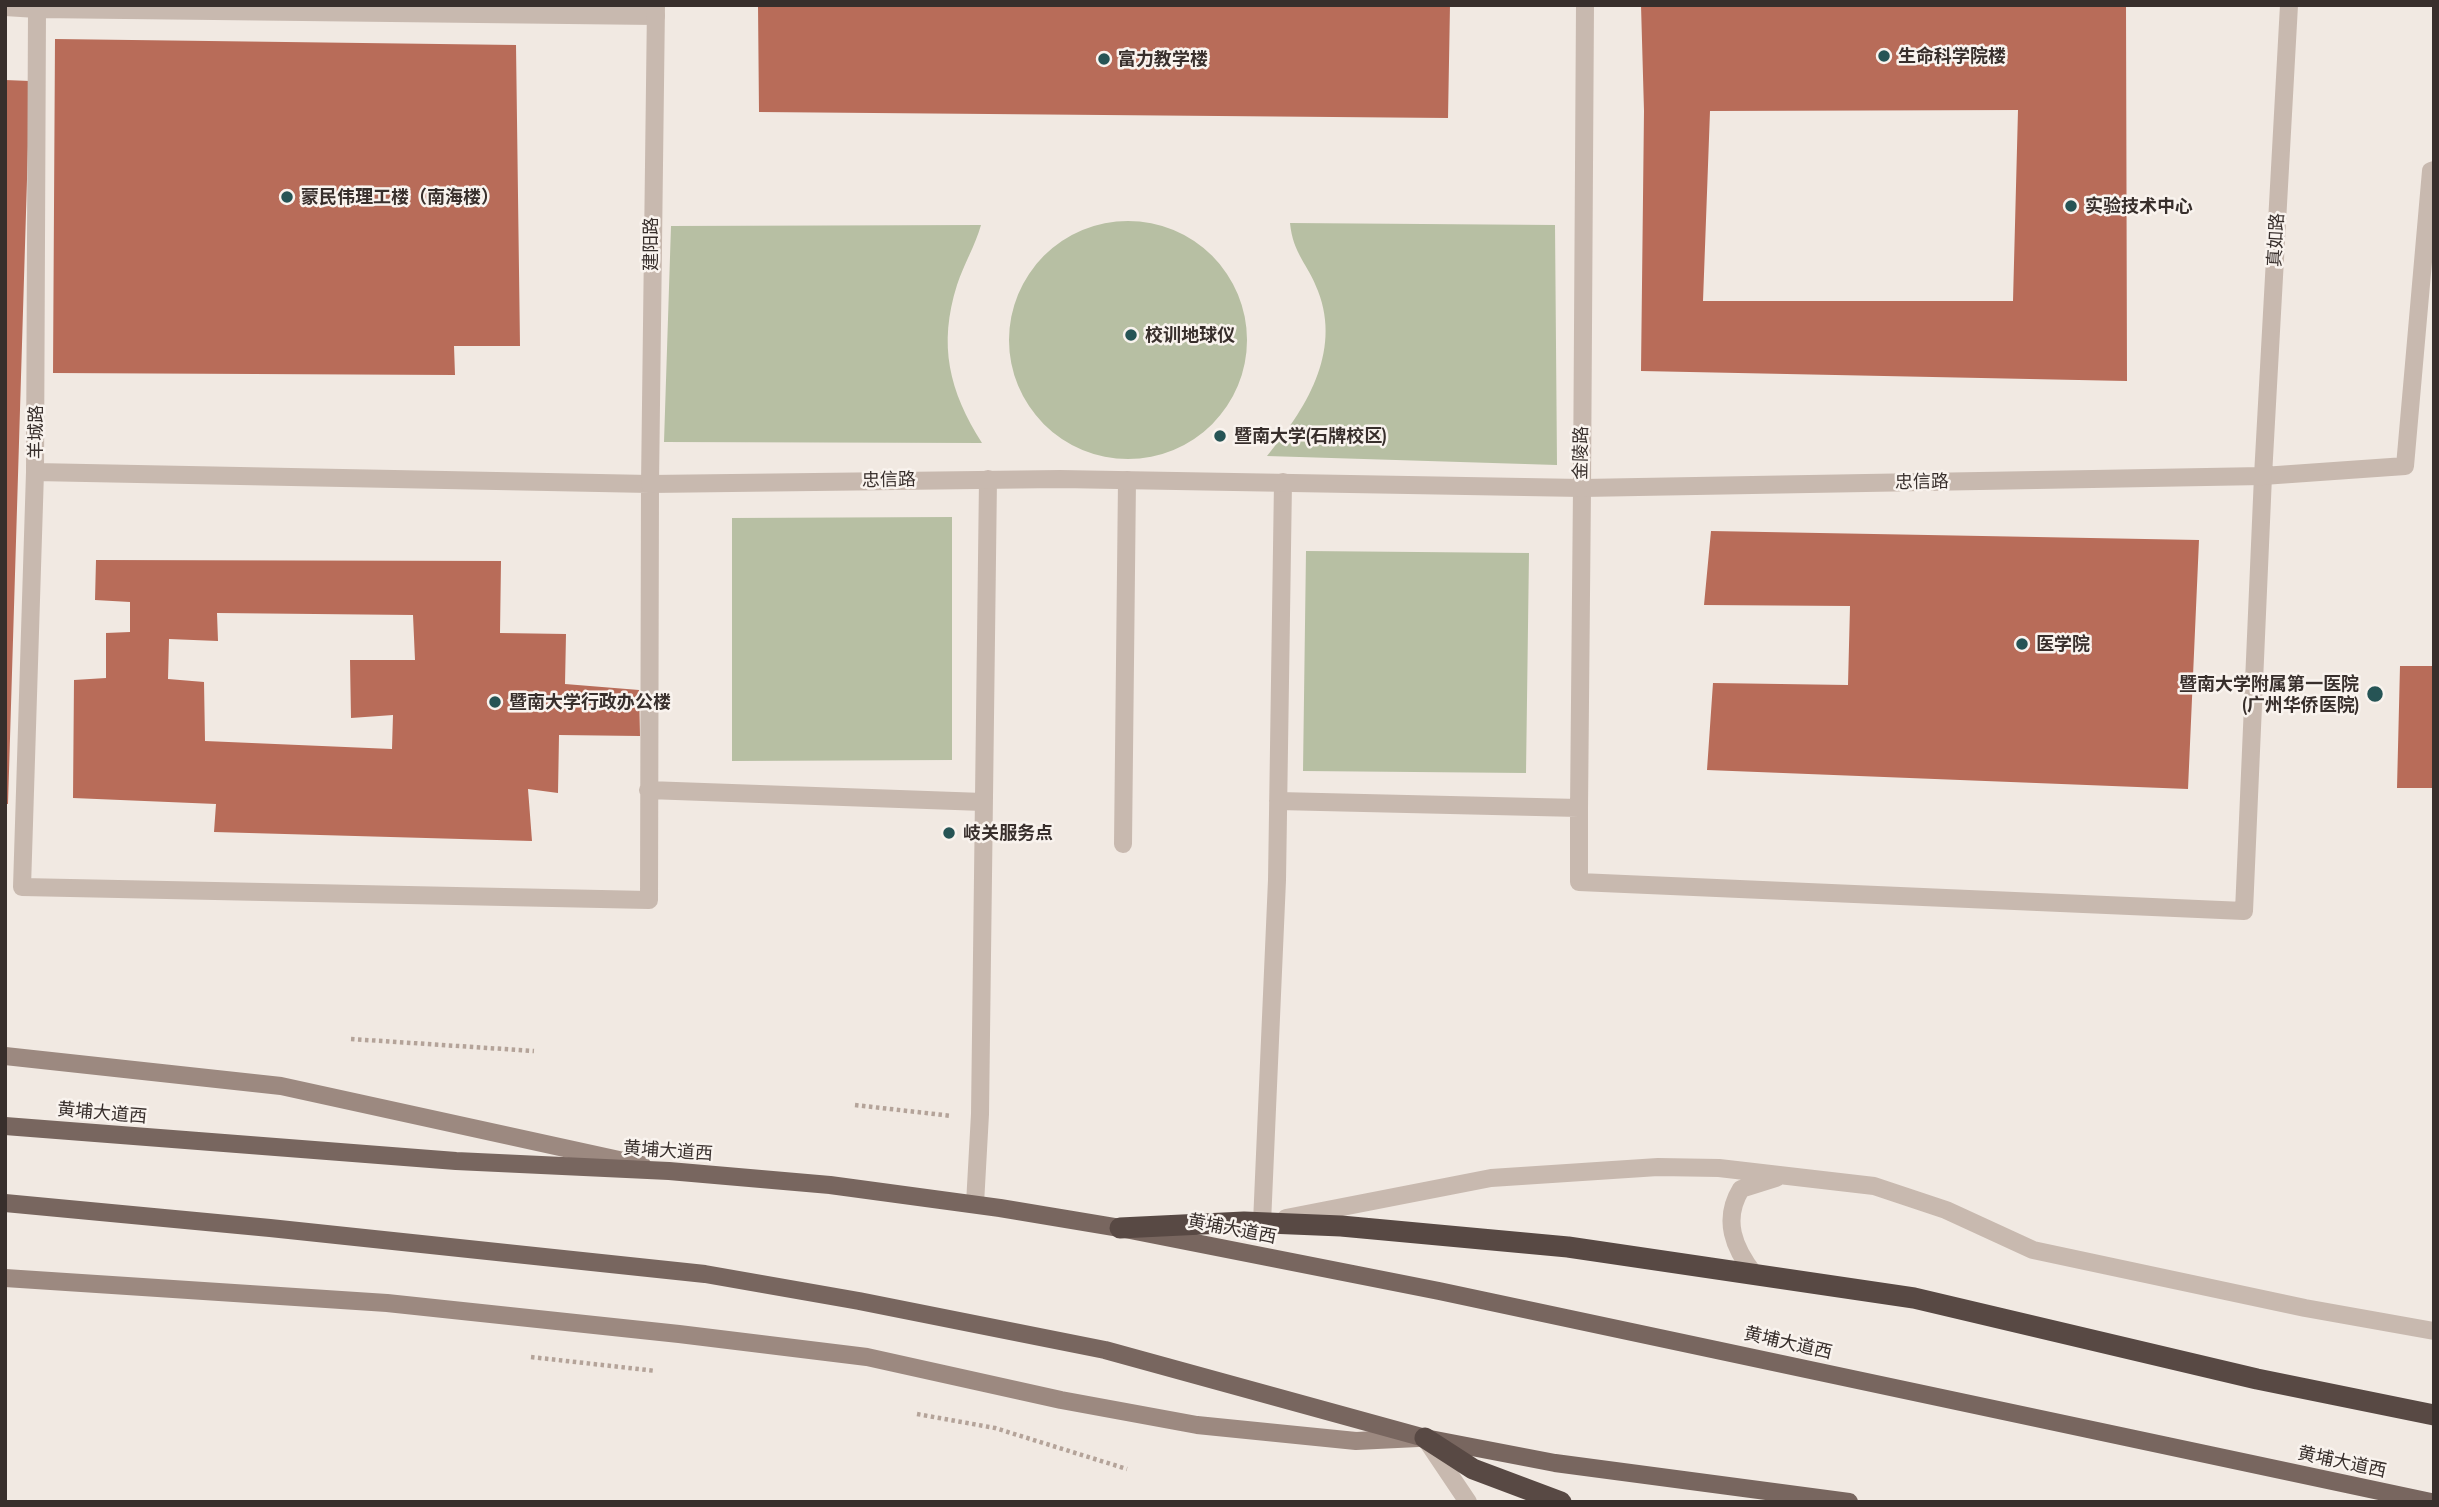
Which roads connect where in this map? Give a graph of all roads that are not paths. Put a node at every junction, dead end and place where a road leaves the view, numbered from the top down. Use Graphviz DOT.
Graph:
graph roads {
  1 [pos="1585,5"];
  2 [pos="2289,5"];
  3 [pos="5,7"];
  4 [pos="37,9"];
  5 [pos="656,11"];
  6 [pos="2434,170"];
  7 [pos="35,472"];
  8 [pos="2263,475"];
  9 [pos="988,479"];
  10 [pos="1127,480"];
  11 [pos="1283,482"];
  12 [pos="650,484"];
  13 [pos="1581,488"];
  14 [pos="648,790"];
  15 [pos="1278,801"];
  16 [pos="983,803"];
  17 [pos="1579,808"];
  18 [pos="1123,845"];
  19 [pos="22,887"];
  20 [pos="5,1056"];
  21 [pos="5,1126"];
  22 [pos="669,1171"];
  23 [pos="1783,1176"];
  24 [pos="5,1203"];
  25 [pos="975,1204"];
  26 [pos="1262,1223"];
  27 [pos="1120,1228"];
  28 [pos="1754,1274"];
  29 [pos="5,1278"];
  30 [pos="2434,1331"];
  31 [pos="2434,1415"];
  32 [pos="1425,1438"];
  33 [pos="1468,1502"];
  34 [pos="1561,1502"];
  35 [pos="1849,1502"];
  36 [pos="2431,1502"];
  1 -- 13 [label="street, 金陵路"];
  2 -- 8 [label="street, 真如路"];
  3 -- 4 [label="street"];
  4 -- 5 [label="street"];
  4 -- 7 [label="street, 羊城路"];
  5 -- 12 [label="street, 建阳路"];
  6 -- 8 [label="street, 忠信路"];
  7 -- 12 [label="street, 忠信路"];
  7 -- 19 [label="street, 羊城路"];
  8 -- 13 [label="street, 忠信路"];
  8 -- 17 [label="street, 真如路"];
  9 -- 10 [label="street, 忠信路"];
  9 -- 12 [label="street, 忠信路"];
  9 -- 16 [label="street"];
  10 -- 11 [label="street, 金陵路"];
  10 -- 18 [label="street"];
  11 -- 13 [label="street, 金陵路"];
  11 -- 15 [label="street"];
  12 -- 14 [label="street, 建阳路"];
  13 -- 17 [label="street"];
  14 -- 16 [label="street"];
  14 -- 19 [label="street, 建阳路"];
  15 -- 17 [label="street"];
  15 -- 26 [label="street"];
  16 -- 25 [label="street"];
  20 -- 22 [label="main road"];
  21 -- 22 [label="main road, 黄埔大道西"];
  22 -- 25 [label="main road, 黄埔大道西"];
  23 -- 26 [label="street"];
  23 -- 28 [label="street"];
  23 -- 30 [label="street"];
  24 -- 32 [label="main road"];
  25 -- 27 [label="main road, 黄埔大道西"];
  26 -- 27 [label="highway"];
  26 -- 28 [label="highway"];
  27 -- 36 [label="main road, 黄埔大道西"];
  28 -- 31 [label="highway"];
  29 -- 32 [label="main road"];
  32 -- 33 [label="street"];
  32 -- 34 [label="highway"];
  32 -- 35 [label="main road"];
}
